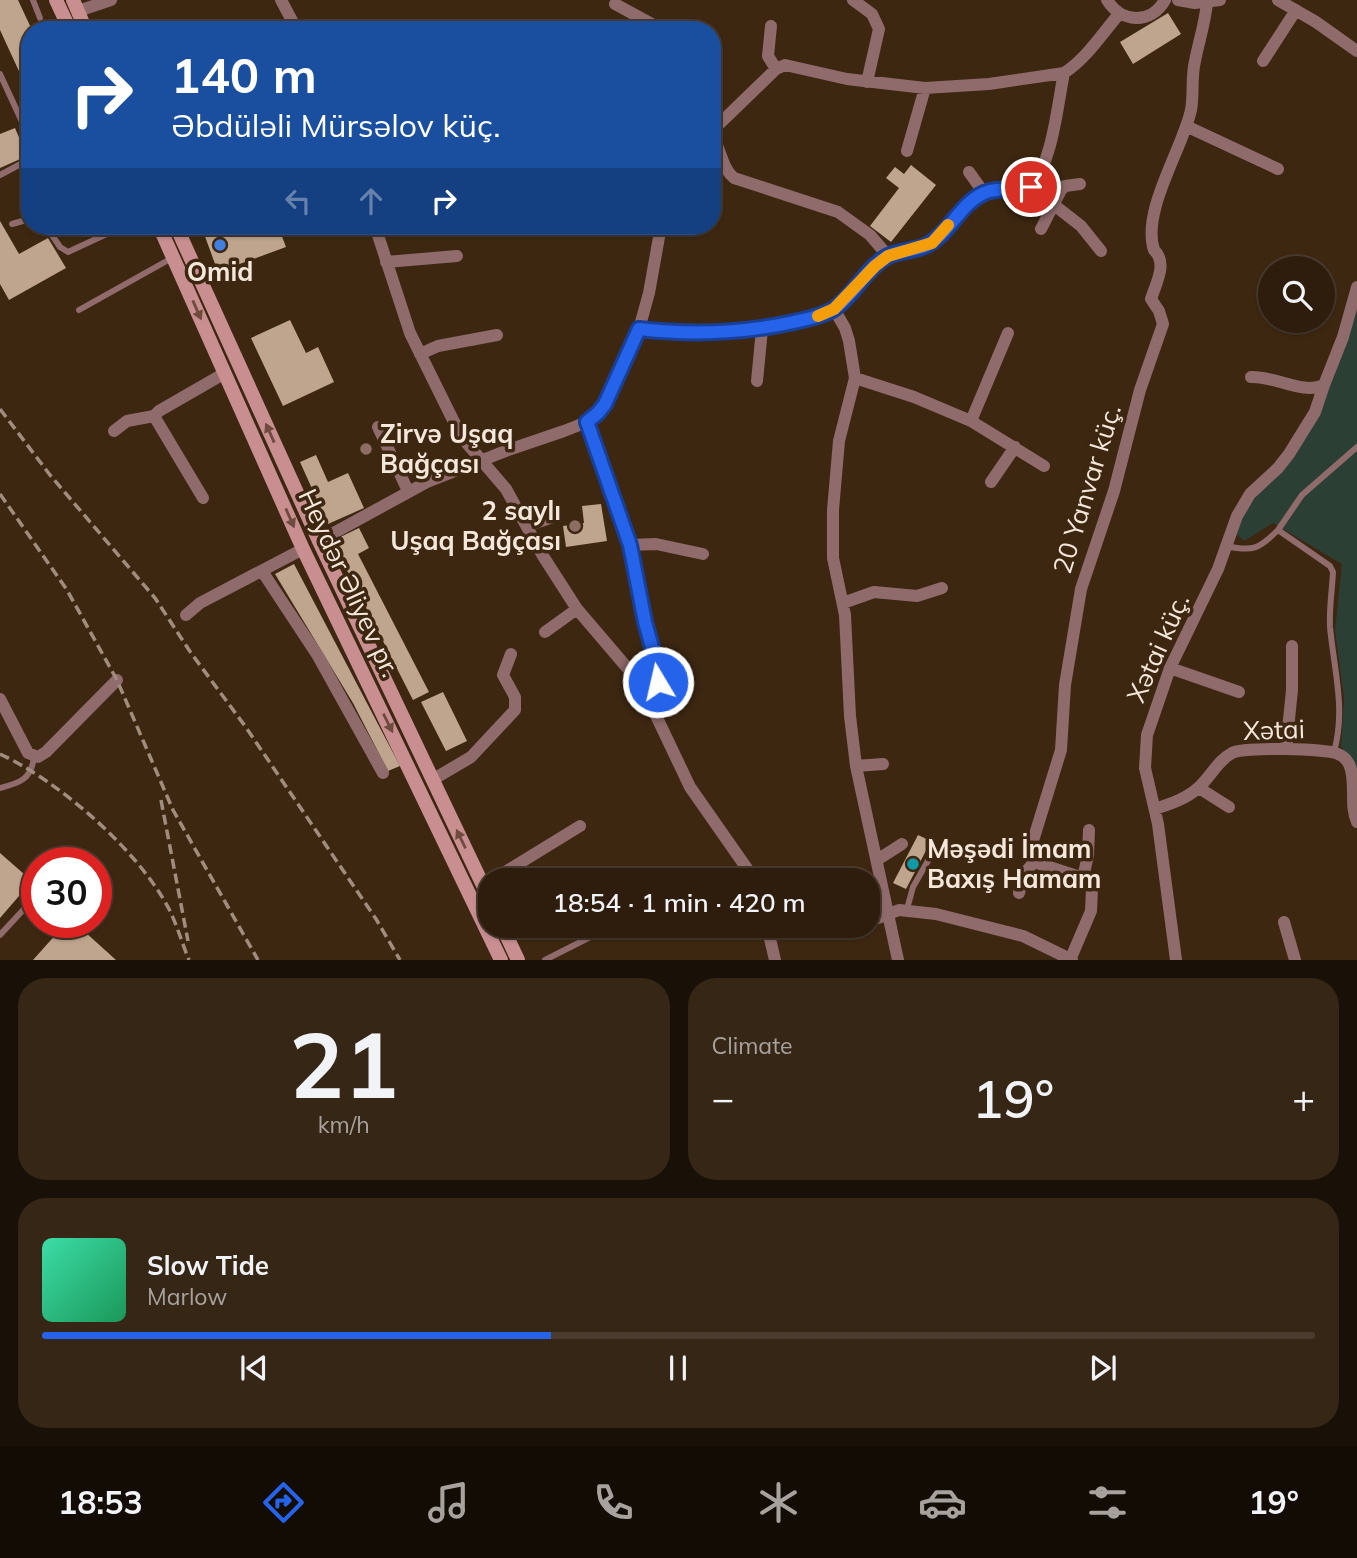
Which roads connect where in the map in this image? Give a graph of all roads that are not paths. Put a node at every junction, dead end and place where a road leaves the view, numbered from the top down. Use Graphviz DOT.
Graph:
graph roads {
  1 [pos="33,0"];
  2 [pos="56,0"];
  3 [pos="111,0"];
  4 [pos="281,0"];
  5 [pos="853,0"];
  6 [pos="1107,0"];
  7 [pos="1165,0"];
  8 [pos="1178,0"];
  9 [pos="1220,0"];
  10 [pos="1278,0"];
  11 [pos="1207,2"];
  12 [pos="615,4"];
  13 [pos="75,6"];
  14 [pos="1296,10"];
  15 [pos="1119,14"];
  16 [pos="40,18"];
  17 [pos="66,21"];
  18 [pos="292,21"];
  19 [pos="646,21"];
  20 [pos="771,26"];
  21 [pos="1357,51"];
  22 [pos="1263,61"];
  23 [pos="776,69"];
  24 [pos="1064,73"];
  25 [pos="0,74"];
  26 [pos="867,82"];
  27 [pos="925,88"];
  28 [pos="21,120"];
  29 [pos="721,122"];
  30 [pos="1186,126"];
  31 [pos="907,151"];
  32 [pos="721,152"];
  33 [pos="21,164"];
  34 [pos="1278,169"];
  35 [pos="969,172"];
  36 [pos="0,175"];
  37 [pos="1080,184"];
  38 [pos="1031,187"];
  39 [pos="984,193"];
  40 [pos="1054,203"];
  41 [pos="21,222"];
  42 [pos="12,224"];
  43 [pos="1041,229"];
  44 [pos="52,235"];
  45 [pos="105,235"];
  46 [pos="163,235"];
  47 [pos="184,235"];
  48 [pos="377,235"];
  49 [pos="659,235"];
  50 [pos="1101,251"];
  51 [pos="457,256"];
  52 [pos="888,256"];
  53 [pos="173,257"];
  54 [pos="386,262"];
  55 [pos="1357,287"];
  56 [pos="834,309"];
  57 [pos="79,310"];
  58 [pos="639,329"];
  59 [pos="762,329"];
  60 [pos="1008,333"];
  61 [pos="497,335"];
  62 [pos="420,355"];
  63 [pos="225,373"];
  64 [pos="1251,377"];
  65 [pos="855,378"];
  66 [pos="757,381"];
  67 [pos="1324,385"];
  68 [pos="155,416"];
  69 [pos="971,421"];
  70 [pos="587,422"];
  71 [pos="378,427"];
  72 [pos="114,431"];
  73 [pos="1015,447"];
  74 [pos="1357,447"];
  75 [pos="481,460"];
  76 [pos="1044,466"];
  77 [pos="991,482"];
  78 [pos="408,491"];
  79 [pos="203,498"];
  80 [pos="557,519"];
  81 [pos="527,529"];
  82 [pos="1278,530"];
  83 [pos="319,541"];
  84 [pos="630,545"];
  85 [pos="1226,546"];
  86 [pos="303,549"];
  87 [pos="703,554"];
  88 [pos="262,571"];
  89 [pos="942,588"];
  90 [pos="843,603"];
  91 [pos="577,609"];
  92 [pos="186,615"];
  93 [pos="545,632"];
  94 [pos="1292,646"];
  95 [pos="511,654"];
  96 [pos="1170,668"];
  97 [pos="117,680"];
  98 [pos="1239,692"];
  99 [pos="649,698"];
  100 [pos="0,699"];
  101 [pos="1286,749"];
  102 [pos="1334,752"];
  103 [pos="34,757"];
  104 [pos="883,764"];
  105 [pos="856,766"];
  106 [pos="383,774"];
  107 [pos="432,780"];
  108 [pos="0,788"];
  109 [pos="1199,788"];
  110 [pos="1229,807"];
  111 [pos="1155,809"];
  112 [pos="1357,822"];
  113 [pos="580,826"];
  114 [pos="1089,831"];
  115 [pos="902,844"];
  116 [pos="933,852"];
  117 [pos="877,860"];
  118 [pos="1034,862"];
  119 [pos="480,868"];
  120 [pos="511,868"];
  121 [pos="747,868"];
  122 [pos="1083,878"];
  123 [pos="1019,893"];
  124 [pos="907,909"];
  125 [pos="21,912"];
  126 [pos="889,913"];
  127 [pos="880,917"];
  128 [pos="1284,922"];
  129 [pos="0,935"];
  130 [pos="508,938"];
  131 [pos="588,938"];
  132 [pos="770,938"];
  133 [pos="548,959"];
  134 [pos="1071,959"];
  135 [pos="501,960"];
  136 [pos="518,960"];
  137 [pos="775,960"];
  138 [pos="898,960"];
  139 [pos="1176,960"];
  140 [pos="1295,960"];
  1 -- 16 [label="lane"];
  2 -- 17 [label="main road"];
  3 -- 13 [label="street"];
  4 -- 18 [label="street"];
  5 -- 26 [label="street"];
  6 -- 15 [label="street"];
  7 -- 15 [label="street"];
  8 -- 11 [label="street"];
  9 -- 11 [label="street"];
  10 -- 14 [label="street"];
  11 -- 30 [label="street, 20 Yanvar küç."];
  12 -- 19 [label="street"];
  14 -- 21 [label="street"];
  14 -- 22 [label="street"];
  15 -- 24 [label="street"];
  20 -- 23 [label="street"];
  23 -- 26 [label="street"];
  23 -- 29 [label="street"];
  24 -- 27 [label="street"];
  24 -- 38 [label="street"];
  25 -- 28 [label="lane"];
  26 -- 27 [label="street"];
  27 -- 31 [label="street"];
  30 -- 34 [label="street"];
  30 -- 118 [label="street, 20 Yanvar küç."];
  32 -- 52 [label="street"];
  33 -- 36 [label="lane"];
  35 -- 39 [label="street"];
  37 -- 40 [label="street"];
  38 -- 39 [label="street"];
  38 -- 40 [label="street"];
  39 -- 52 [label="street"];
  40 -- 43 [label="street"];
  40 -- 50 [label="street"];
  41 -- 42 [label="lane"];
  44 -- 45 [label="lane"];
  46 -- 53 [label="main road, Heydər Əliyev pr."];
  83 -- 47 [label="main road, Heydər Əliyev pr., one-way"];
  48 -- 54 [label="street"];
  49 -- 58 [label="street"];
  51 -- 54 [label="street"];
  52 -- 56 [label="street"];
  53 -- 57 [label="lane"];
  53 -- 63 [label="main road, Heydər Əliyev pr., one-way"];
  54 -- 62 [label="street"];
  55 -- 67 [label="street, Xətai küç."];
  56 -- 59 [label="street"];
  56 -- 65 [label="street"];
  58 -- 59 [label="street"];
  58 -- 70 [label="street"];
  59 -- 66 [label="street"];
  60 -- 69 [label="street"];
  61 -- 62 [label="street"];
  62 -- 75 [label="street"];
  63 -- 68 [label="street"];
  63 -- 86 [label="main road, Heydər Əliyev pr., one-way"];
  64 -- 67 [label="street"];
  65 -- 69 [label="street"];
  65 -- 90 [label="street"];
  67 -- 85 [label="street, Xətai küç."];
  68 -- 72 [label="street"];
  68 -- 79 [label="street"];
  69 -- 73 [label="street"];
  70 -- 75 [label="street"];
  70 -- 84 [label="street"];
  71 -- 78 [label="street"];
  73 -- 76 [label="street"];
  73 -- 77 [label="street"];
  74 -- 82 [label="lane"];
  75 -- 78 [label="street"];
  75 -- 81 [label="street"];
  78 -- 83 [label="street"];
  80 -- 81 [label="lane"];
  81 -- 91 [label="street"];
  82 -- 85 [label="lane"];
  82 -- 102 [label="lane"];
  83 -- 107 [label="main road, Heydər Əliyev pr."];
  84 -- 87 [label="street"];
  84 -- 99 [label="street"];
  85 -- 96 [label="street, Xətai küç."];
  86 -- 88 [label="street"];
  86 -- 135 [label="main road, Heydər Əliyev pr., one-way"];
  88 -- 92 [label="street"];
  88 -- 106 [label="street"];
  89 -- 90 [label="street"];
  90 -- 105 [label="street"];
  91 -- 93 [label="street"];
  91 -- 99 [label="street"];
  94 -- 101 [label="street"];
  95 -- 107 [label="street"];
  96 -- 98 [label="street"];
  96 -- 111 [label="street, Xətai küç."];
  97 -- 103 [label="street"];
  99 -- 121 [label="street"];
  100 -- 103 [label="street"];
  101 -- 102 [label="street, Xətai"];
  101 -- 109 [label="street, Xətai"];
  102 -- 112 [label="street, Xətai"];
  103 -- 108 [label="lane"];
  104 -- 105 [label="street"];
  105 -- 117 [label="street"];
  119 -- 107 [label="main road, Heydər Əliyev pr., one-way"];
  109 -- 110 [label="street"];
  109 -- 111 [label="street, Xətai"];
  111 -- 139 [label="street, Xətai küç."];
  113 -- 120 [label="street"];
  114 -- 122 [label="street"];
  115 -- 117 [label="street"];
  116 -- 124 [label="lane"];
  117 -- 126 [label="street"];
  118 -- 122 [label="street"];
  118 -- 123 [label="street"];
  122 -- 134 [label="street"];
  124 -- 126 [label="street"];
  124 -- 134 [label="street"];
  125 -- 129 [label="lane"];
  126 -- 127 [label="street"];
  126 -- 138 [label="street"];
  128 -- 140 [label="street"];
  130 -- 136 [label="main road"];
  131 -- 133 [label="lane"];
  132 -- 137 [label="street"];
}
